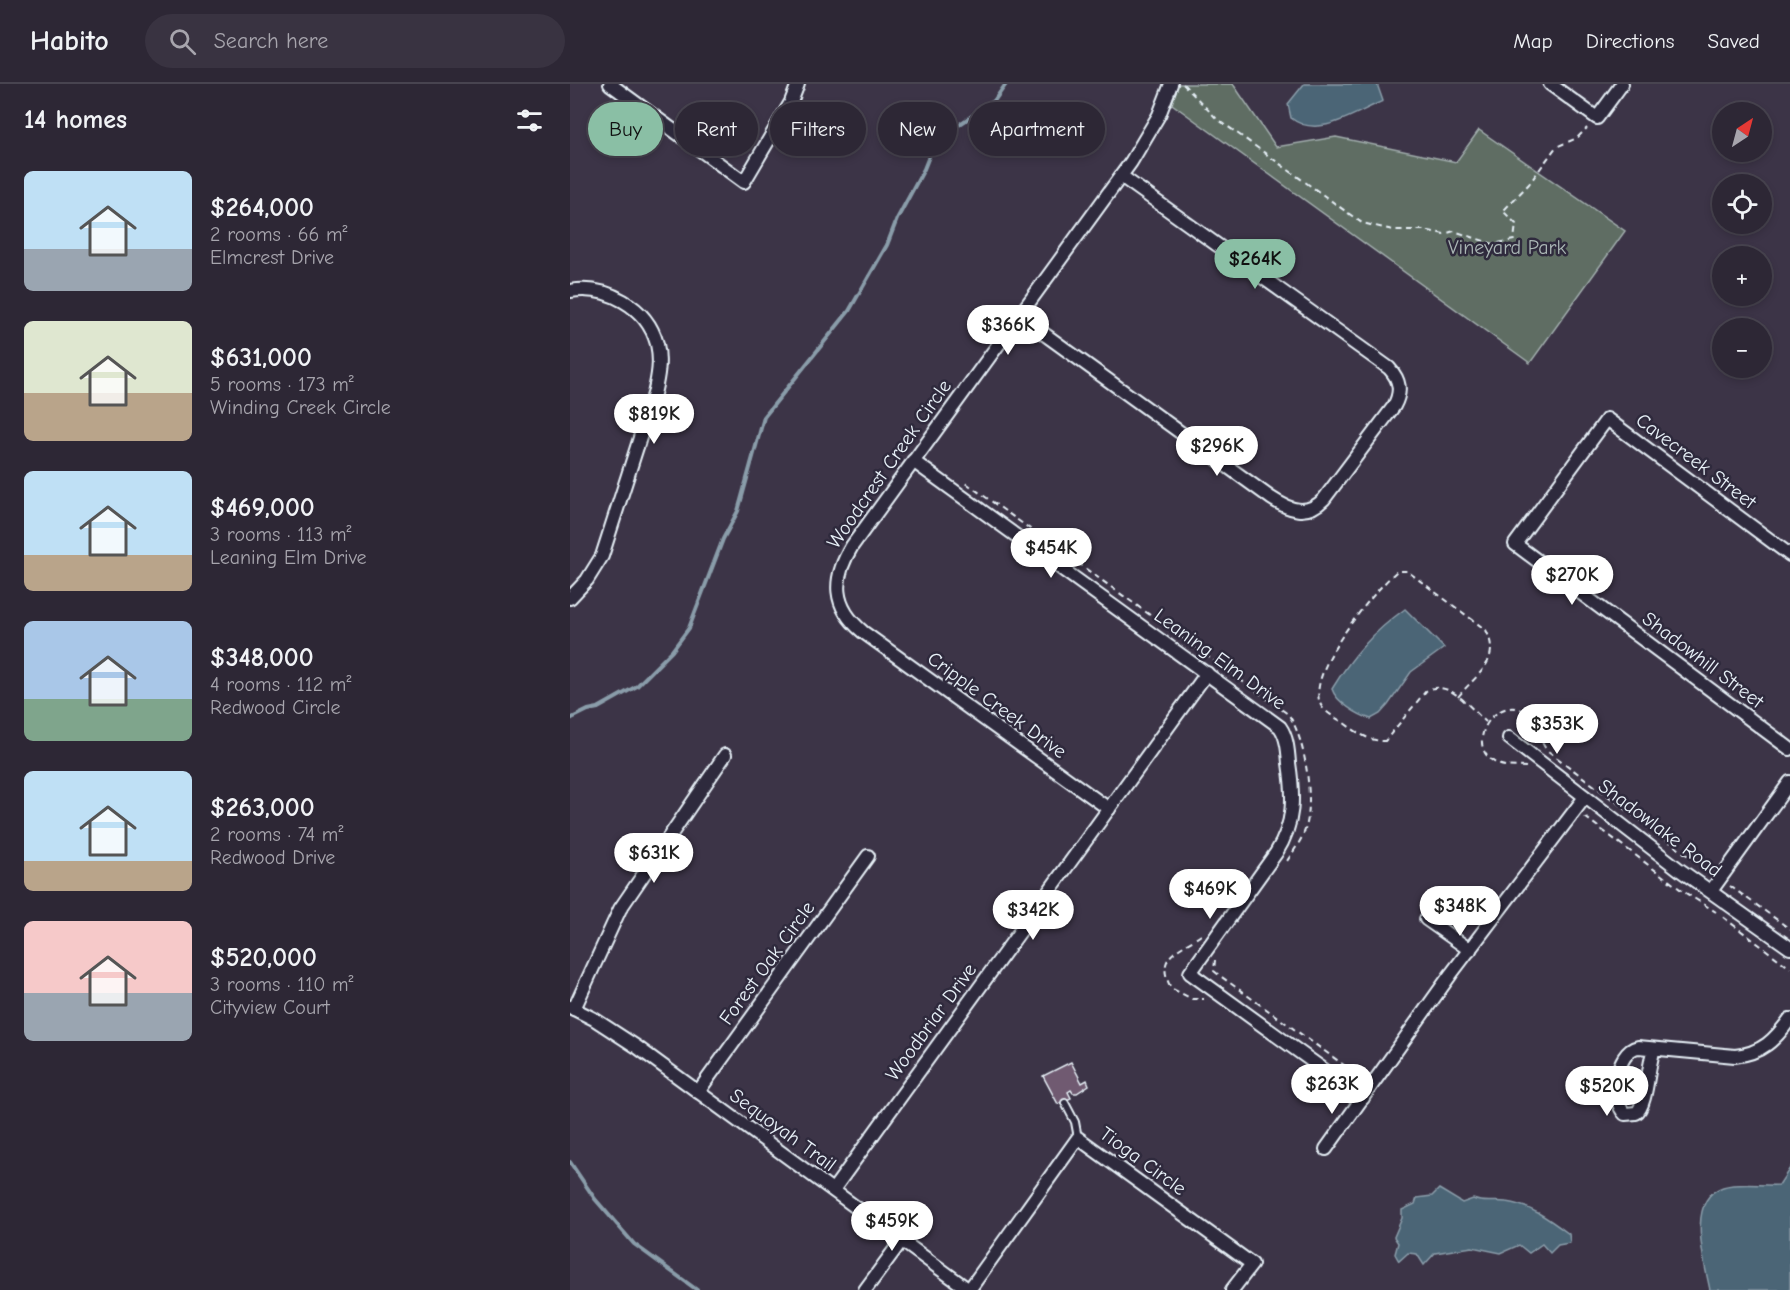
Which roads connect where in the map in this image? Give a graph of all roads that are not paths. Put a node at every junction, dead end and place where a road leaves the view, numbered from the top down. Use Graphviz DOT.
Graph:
graph roads {
  1 [pos="610,84"];
  2 [pos="798,84"];
  3 [pos="1172,84"];
  4 [pos="1550,84"];
  5 [pos="1622,84"];
  6 [pos="1121,176"];
  7 [pos="570,291"];
  8 [pos="1018,315"];
  9 [pos="1607,419"];
  10 [pos="913,461"];
  11 [pos="1790,555"];
  12 [pos="570,598"];
  13 [pos="862,632"];
  14 [pos="1208,673"];
  15 [pos="1509,738"];
  16 [pos="1790,749"];
  17 [pos="725,755"];
  18 [pos="1790,782"];
  19 [pos="1585,797"];
  20 [pos="1108,808"];
  21 [pos="868,856"];
  22 [pos="1711,891"];
  23 [pos="1426,919"];
  24 [pos="1790,948"];
  25 [pos="1470,950"];
  26 [pos="572,1008"];
  27 [pos="1790,1019"];
  28 [pos="1654,1049"];
  29 [pos="698,1092"];
  30 [pos="1362,1098"];
  31 [pos="1065,1103"];
  32 [pos="1078,1137"];
  33 [pos="1326,1149"];
  34 [pos="833,1190"];
  35 [pos="902,1240"];
  36 [pos="866,1290"];
  37 [pos="969,1290"];
  38 [pos="1232,1290"];
  1 -- 2 [label="street"];
  3 -- 6 [label="street, Woodcrest Creek Circle"];
  4 -- 5 [label="street"];
  6 -- 8 [label="street, Woodcrest Creek Circle"];
  6 -- 8 [label="street"];
  7 -- 12 [label="street"];
  8 -- 10 [label="street, Woodcrest Creek Circle"];
  9 -- 11 [label="street, Cavecreek Street"];
  9 -- 16 [label="street, Shadowhill Street"];
  10 -- 13 [label="street, Woodcrest Creek Circle"];
  10 -- 14 [label="street, Leaning Elm Drive"];
  13 -- 20 [label="street, Cripple Creek Drive"];
  14 -- 20 [label="street, Woodbriar Drive"];
  14 -- 30 [label="street, Leaning Elm Drive"];
  15 -- 19 [label="street, Shadowlake Road"];
  17 -- 26 [label="street"];
  18 -- 22 [label="street"];
  19 -- 22 [label="street, Shadowlake Road"];
  19 -- 25 [label="street"];
  20 -- 34 [label="street, Woodbriar Drive"];
  21 -- 29 [label="street, Forest Oak Circle"];
  22 -- 24 [label="street, Shadowlake Road"];
  23 -- 25 [label="street"];
  25 -- 30 [label="street"];
  26 -- 29 [label="street, Sequoyah Trail"];
  27 -- 28 [label="street"];
  28 -- 28 [label="street"];
  29 -- 34 [label="street, Sequoyah Trail"];
  30 -- 33 [label="street"];
  31 -- 32 [label="lane"];
  32 -- 37 [label="street, Tioga Circle"];
  32 -- 38 [label="street, Tioga Circle"];
  34 -- 35 [label="street, Sequoyah Trail"];
  35 -- 36 [label="street"];
  35 -- 37 [label="street, Sequoyah Trail"];
}
